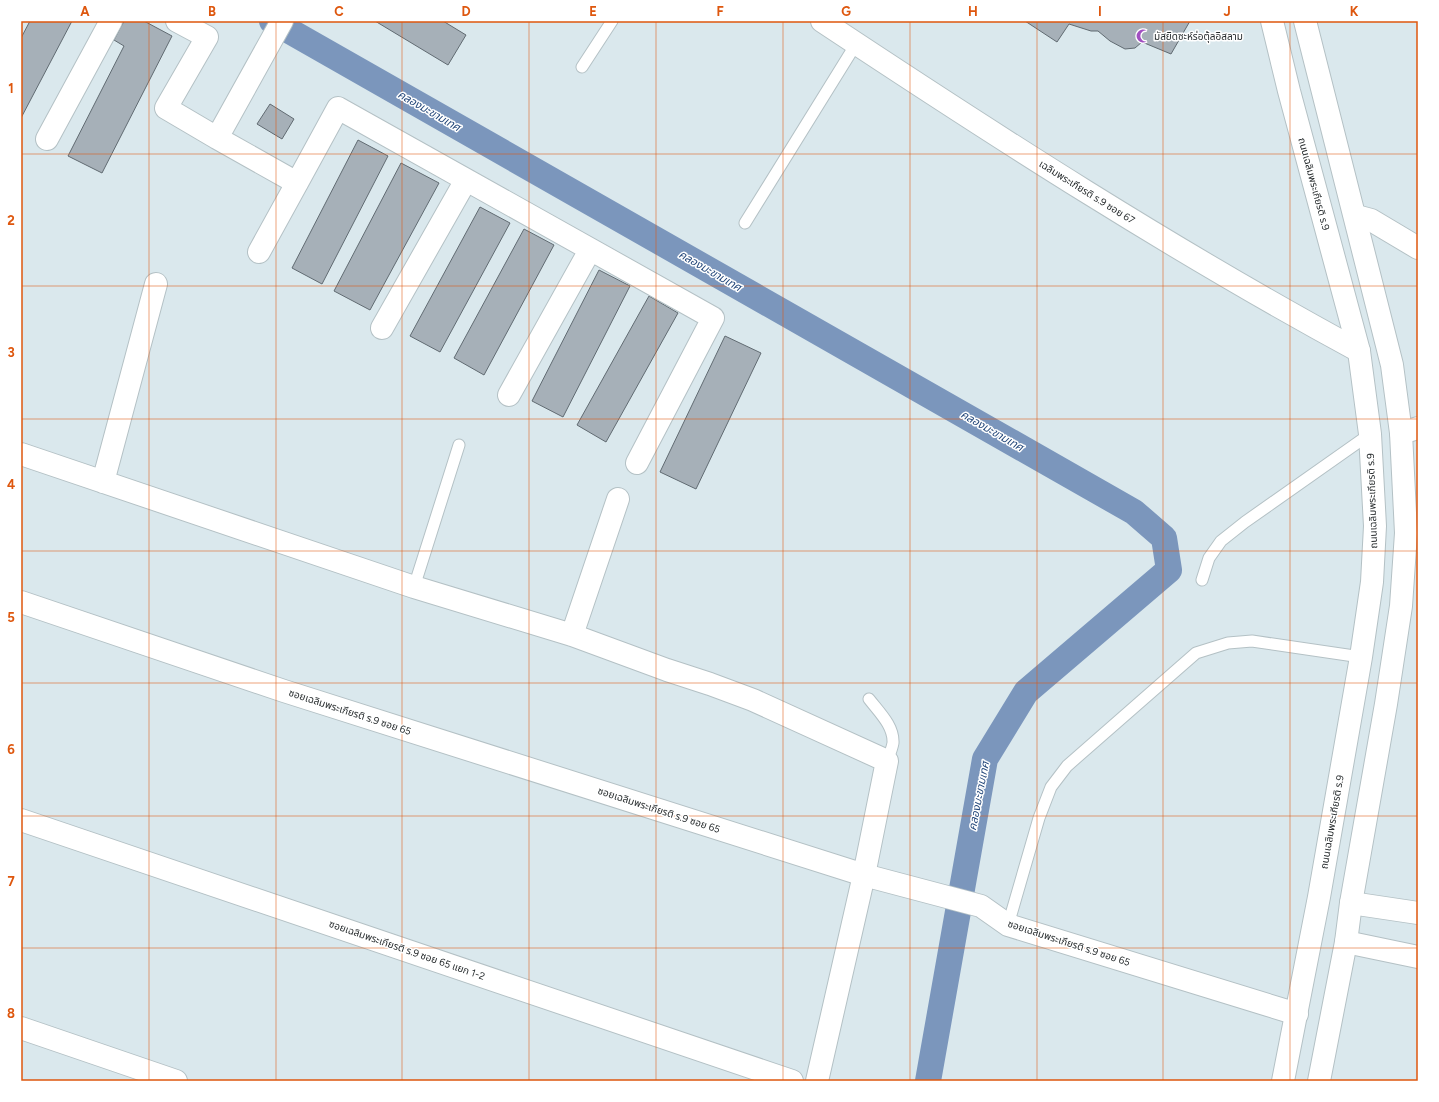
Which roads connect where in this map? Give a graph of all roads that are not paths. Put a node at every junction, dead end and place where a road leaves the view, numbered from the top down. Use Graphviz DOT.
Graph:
graph roads {
  1 [pos="111,21"];
  2 [pos="177,21"];
  3 [pos="282,21"];
  4 [pos="612,21"];
  5 [pos="822,21"];
  6 [pos="1272,21"];
  7 [pos="1305,21"];
  8 [pos="856,44"];
  9 [pos="582,67"];
  10 [pos="217,138"];
  11 [pos="47,139"];
  12 [pos="466,180"];
  13 [pos="297,183"];
  14 [pos="1356,216"];
  15 [pos="745,223"];
  16 [pos="1418,248"];
  17 [pos="590,250"];
  18 [pos="259,252"];
  19 [pos="156,284"];
  20 [pos="382,328"];
  21 [pos="1359,351"];
  22 [pos="509,395"];
  23 [pos="1410,430"];
  24 [pos="1370,434"];
  25 [pos="459,445"];
  26 [pos="21,454"];
  27 [pos="637,463"];
  28 [pos="103,482"];
  29 [pos="618,499"];
  30 [pos="1202,580"];
  31 [pos="414,588"];
  32 [pos="21,602"];
  33 [pos="572,635"];
  34 [pos="1361,657"];
  35 [pos="869,699"];
  36 [pos="887,761"];
  37 [pos="21,820"];
  38 [pos="864,875"];
  39 [pos="1319,897"];
  40 [pos="1351,903"];
  41 [pos="1418,913"];
  42 [pos="1008,925"];
  43 [pos="1312,935"];
  44 [pos="1346,942"];
  45 [pos="1418,957"];
  46 [pos="1297,1014"];
  47 [pos="21,1028"];
  48 [pos="176,1081"];
  49 [pos="792,1081"];
  50 [pos="817,1081"];
  51 [pos="1283,1081"];
  52 [pos="1319,1081"];
  1 -- 11 [label="street"];
  2 -- 10 [label="street"];
  3 -- 10 [label="street"];
  4 -- 9 [label="lane"];
  5 -- 8 [label="street, เฉลิมพระเกียรติ ร.9 ซอย 67"];
  6 -- 21 [label="street, ถนนเฉลิมพระเกียรติ ร.9"];
  7 -- 14 [label="street"];
  8 -- 15 [label="lane"];
  8 -- 21 [label="street, เฉลิมพระเกียรติ ร.9 ซอย 67"];
  10 -- 13 [label="street"];
  12 -- 13 [label="street"];
  12 -- 17 [label="street"];
  12 -- 20 [label="street"];
  13 -- 18 [label="street"];
  14 -- 16 [label="street"];
  14 -- 23 [label="street"];
  17 -- 22 [label="street"];
  17 -- 27 [label="street"];
  19 -- 28 [label="street"];
  21 -- 24 [label="street, ถนนเฉลิมพระเกียรติ ร.9"];
  23 -- 40 [label="street"];
  24 -- 30 [label="lane"];
  24 -- 34 [label="street, ถนนเฉลิมพระเกียรติ ร.9"];
  25 -- 31 [label="lane"];
  26 -- 28 [label="street"];
  28 -- 31 [label="street"];
  29 -- 33 [label="street"];
  31 -- 33 [label="street"];
  32 -- 38 [label="street, ซอยเฉลิมพระเกียรติ ร.9 ซอย 65"];
  33 -- 36 [label="street"];
  34 -- 39 [label="street, ถนนเฉลิมพระเกียรติ ร.9"];
  34 -- 42 [label="lane"];
  35 -- 36 [label="lane"];
  36 -- 38 [label="street"];
  37 -- 49 [label="street, ซอยเฉลิมพระเกียรติ ร.9 ซอย 65 แยก 1-2"];
  38 -- 42 [label="street, ซอยเฉลิมพระเกียรติ ร.9 ซอย 65"];
  38 -- 50 [label="street"];
  39 -- 40 [label="street"];
  39 -- 43 [label="street, ถนนเฉลิมพระเกียรติ ร.9"];
  40 -- 41 [label="street"];
  40 -- 44 [label="street"];
  42 -- 46 [label="street, ซอยเฉลิมพระเกียรติ ร.9 ซอย 65"];
  43 -- 44 [label="street"];
  43 -- 46 [label="street, ถนนเฉลิมพระเกียรติ ร.9"];
  44 -- 45 [label="street"];
  44 -- 52 [label="street"];
  46 -- 51 [label="street, ถนนเฉลิมพระเกียรติ ร.9"];
  47 -- 48 [label="street"];
}
